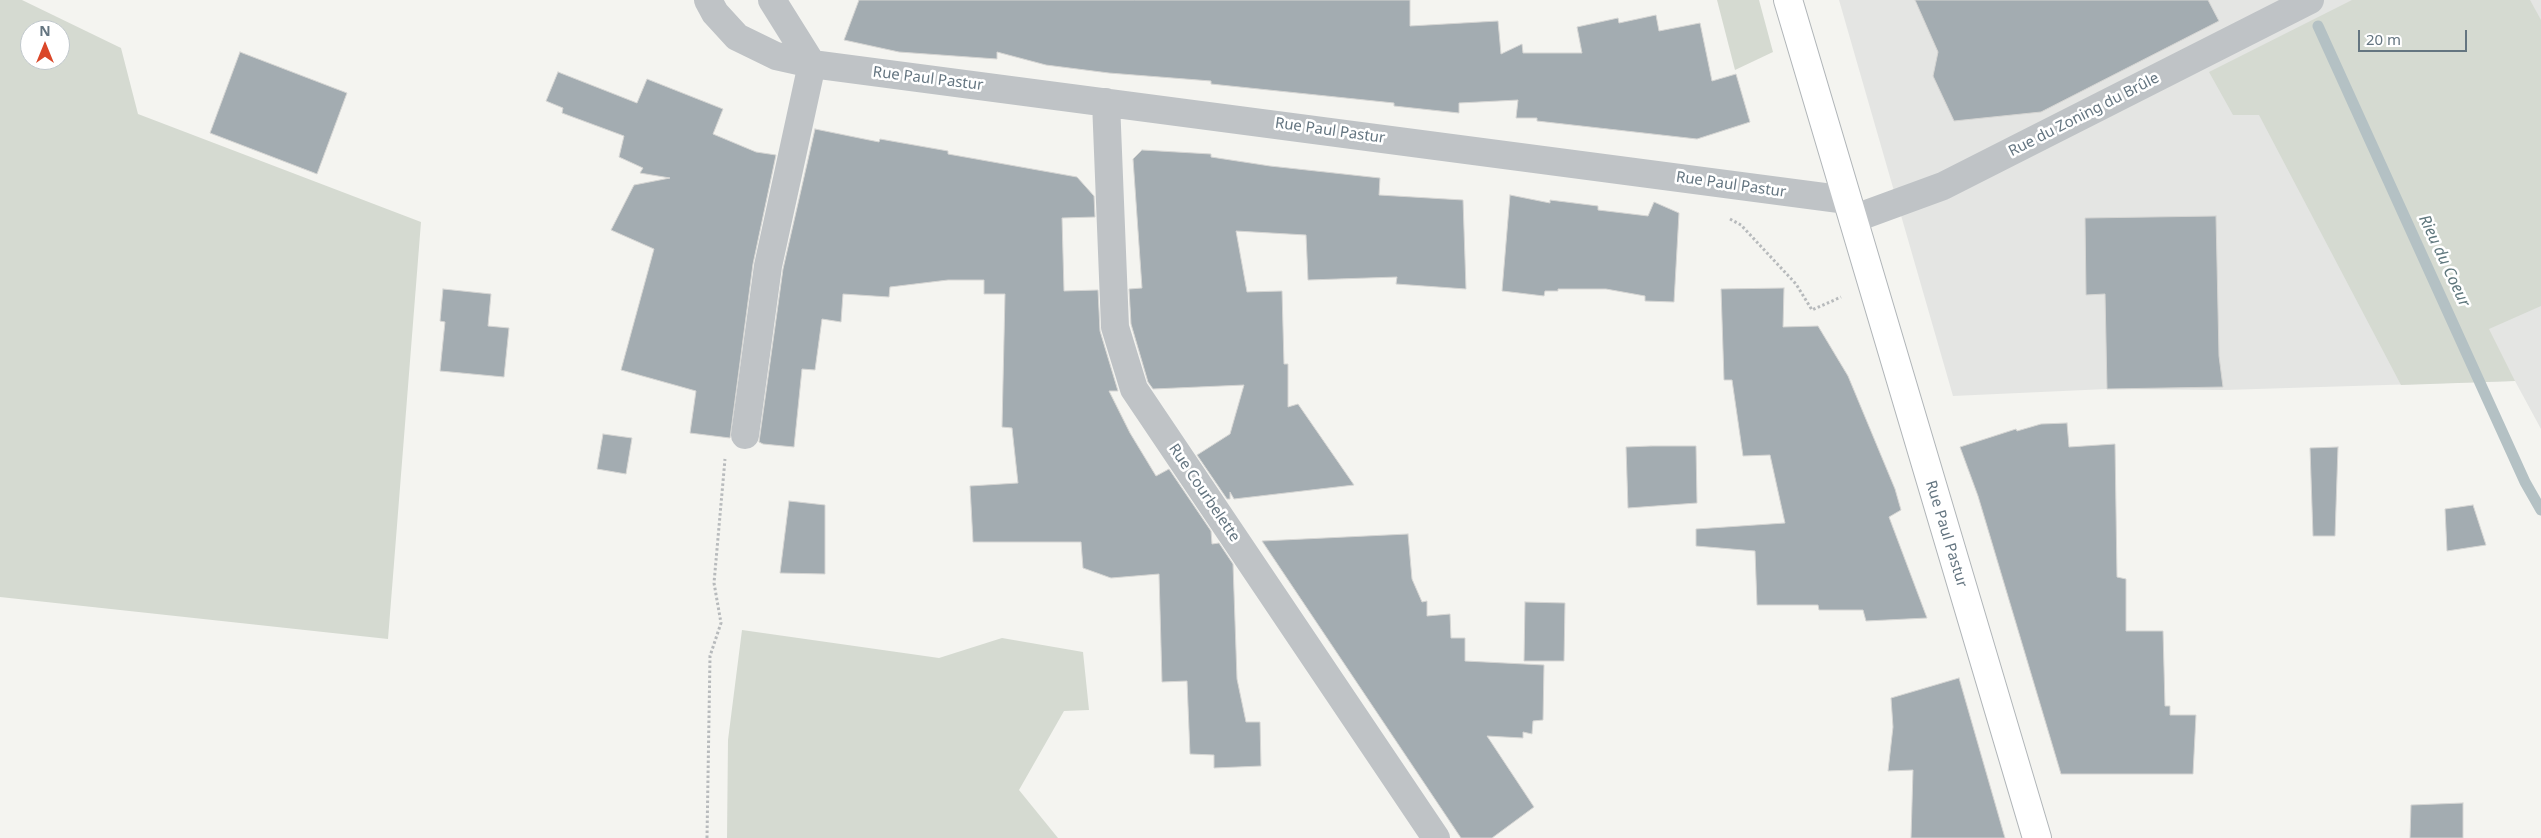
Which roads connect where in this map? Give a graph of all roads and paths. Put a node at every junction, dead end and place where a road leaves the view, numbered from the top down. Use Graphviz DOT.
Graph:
graph roads {
  1 [pos="708,0"];
  2 [pos="772,0"];
  3 [pos="1788,0"];
  4 [pos="2310,0"];
  5 [pos="812,64"];
  6 [pos="1106,102"];
  7 [pos="1850,210"];
  8 [pos="1724,217"];
  9 [pos="1872,283"];
  10 [pos="745,435"];
  11 [pos="707,838"];
  12 [pos="1436,838"];
  13 [pos="2037,838"];
  1 -- 5 [label="street, Rue Paul Pastur"];
  2 -- 5 [label="street"];
  3 -- 7 [label="main road, Rue Paul Pastur"];
  4 -- 7 [label="street, Rue du Zoning du Brûle"];
  5 -- 6 [label="street, Rue Paul Pastur"];
  5 -- 10 [label="street"];
  6 -- 7 [label="street, Rue Paul Pastur"];
  6 -- 12 [label="street, Rue Courbelette"];
  7 -- 9 [label="main road, Rue Paul Pastur"];
  8 -- 9 [label="path"];
  9 -- 13 [label="main road, Rue Paul Pastur"];
  10 -- 11 [label="path"];
}
